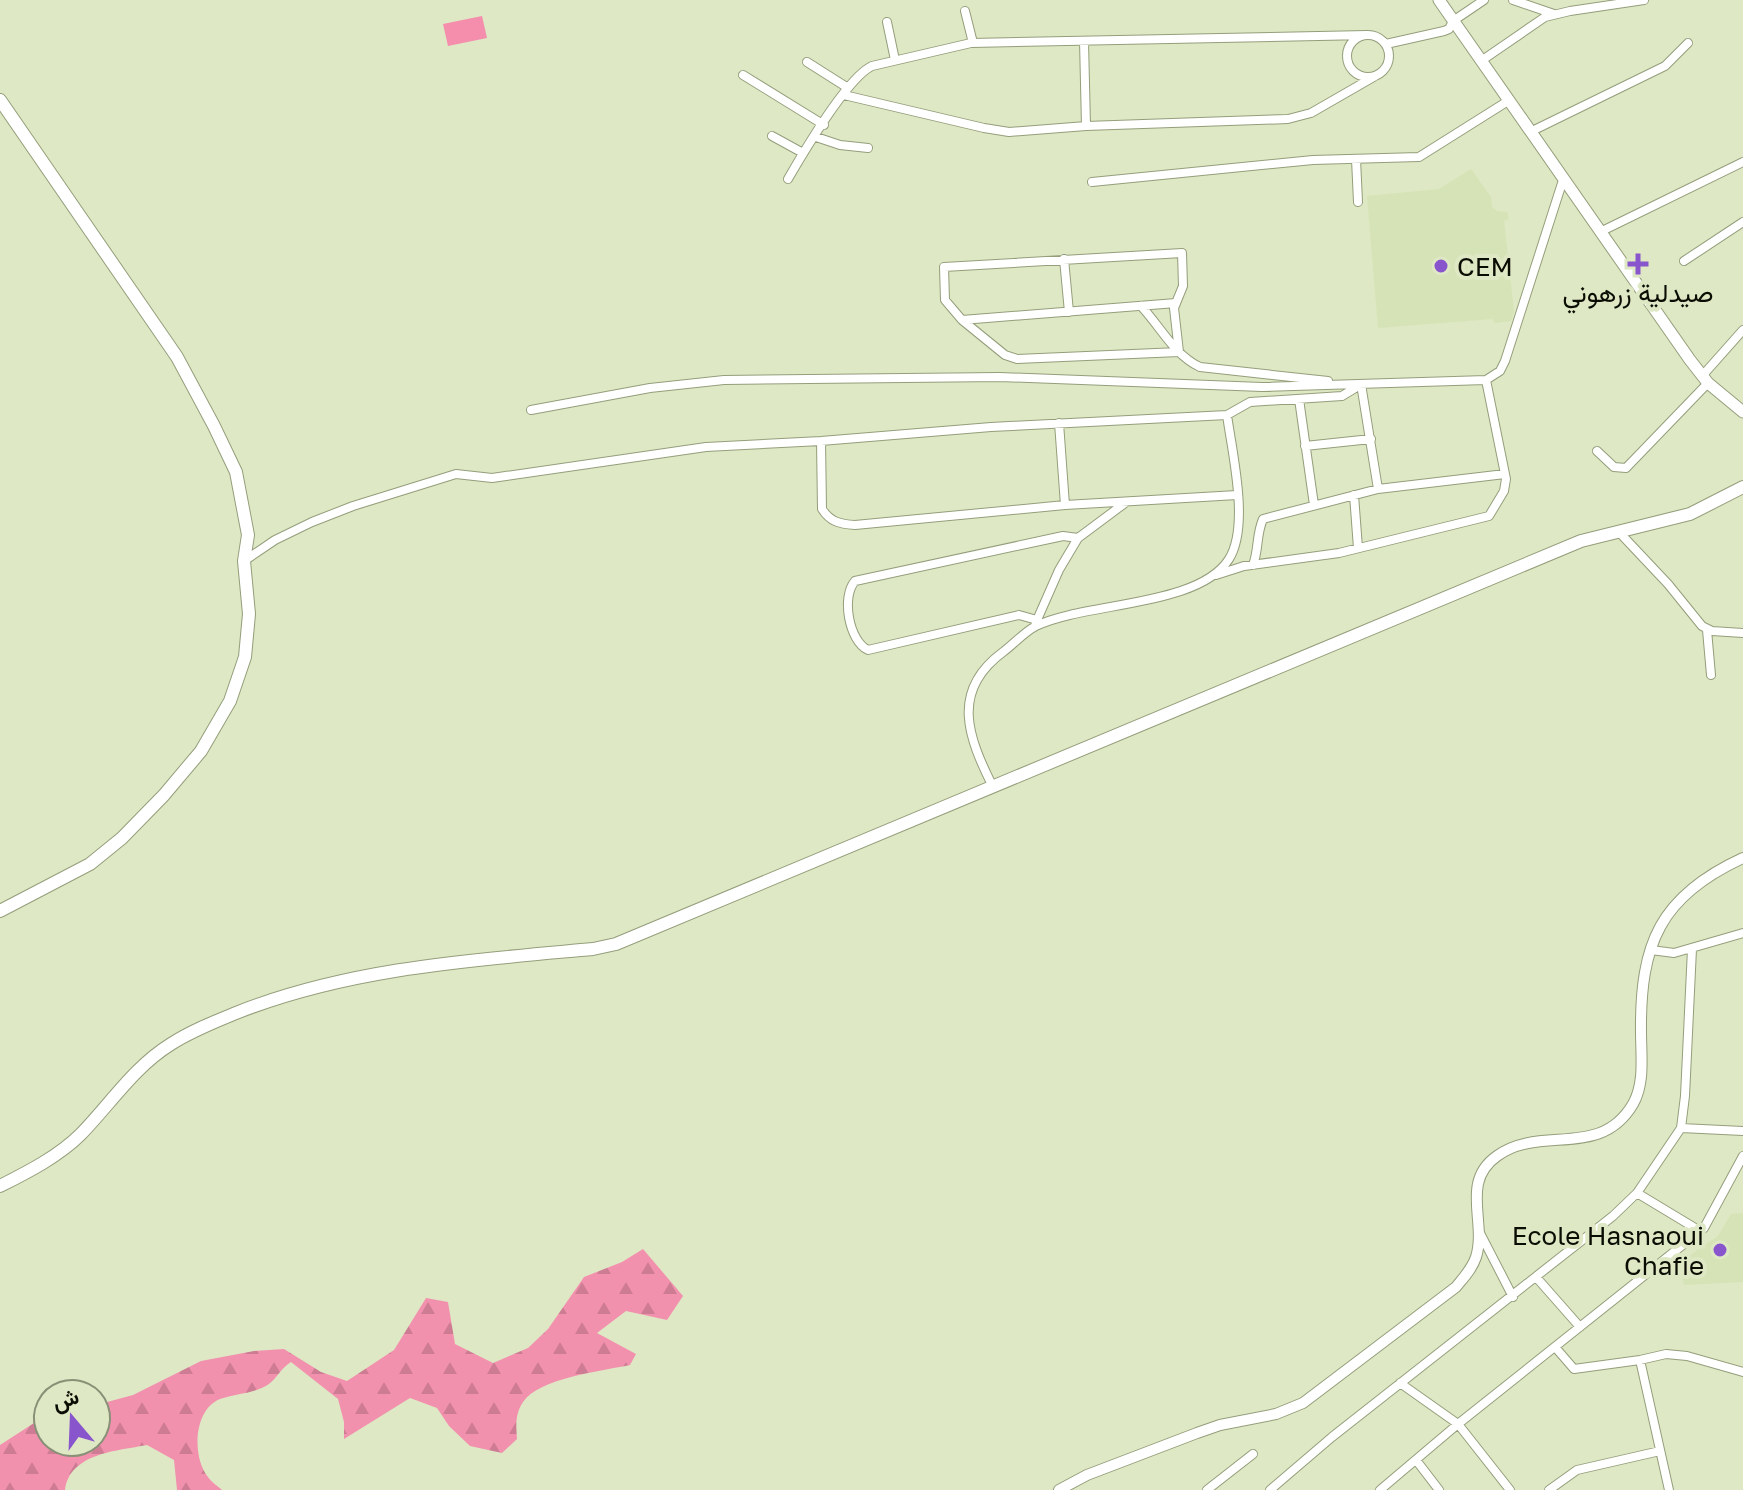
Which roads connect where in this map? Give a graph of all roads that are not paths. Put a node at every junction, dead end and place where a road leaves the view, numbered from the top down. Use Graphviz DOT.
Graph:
graph roads {
  1 [pos="1439,0"];
  2 [pos="1484,0"];
  3 [pos="1513,0"];
  4 [pos="1644,0"];
  5 [pos="965,11"];
  6 [pos="1555,14"];
  7 [pos="1453,21"];
  8 [pos="887,22"];
  9 [pos="1367,35"];
  10 [pos="1084,41"];
  11 [pos="973,43"];
  12 [pos="1688,43"];
  13 [pos="1386,44"];
  14 [pos="895,60"];
  15 [pos="1481,61"];
  16 [pos="807,62"];
  17 [pos="743,75"];
  18 [pos="1377,75"];
  19 [pos="846,92"];
  20 [pos="0,100"];
  21 [pos="1508,101"];
  22 [pos="824,125"];
  23 [pos="1086,126"];
  24 [pos="1530,132"];
  25 [pos="772,136"];
  26 [pos="816,137"];
  27 [pos="868,148"];
  28 [pos="803,153"];
  29 [pos="1356,159"];
  30 [pos="1743,162"];
  31 [pos="788,179"];
  32 [pos="1563,180"];
  33 [pos="1092,182"];
  34 [pos="1358,202"];
  35 [pos="1743,222"];
  36 [pos="1600,232"];
  37 [pos="1064,259"];
  38 [pos="1684,261"];
  39 [pos="1176,303"];
  40 [pos="1141,306"];
  41 [pos="1069,312"];
  42 [pos="962,320"];
  43 [pos="1743,330"];
  44 [pos="1179,352"];
  45 [pos="1706,379"];
  46 [pos="1486,380"];
  47 [pos="1361,384"];
  48 [pos="1299,399"];
  49 [pos="531,410"];
  50 [pos="1743,412"];
  51 [pos="1227,415"];
  52 [pos="1059,423"];
  53 [pos="1371,439"];
  54 [pos="821,441"];
  55 [pos="1305,446"];
  56 [pos="1597,451"];
  57 [pos="1505,474"];
  58 [pos="1743,487"];
  59 [pos="1378,489"];
  60 [pos="1237,495"];
  61 [pos="1354,495"];
  62 [pos="1125,503"];
  63 [pos="1065,505"];
  64 [pos="1314,505"];
  65 [pos="1618,531"];
  66 [pos="1078,538"];
  67 [pos="1358,548"];
  68 [pos="244,561"];
  69 [pos="1253,565"];
  70 [pos="1211,577"];
  71 [pos="1036,623"];
  72 [pos="1707,630"];
  73 [pos="1743,633"];
  74 [pos="1711,675"];
  75 [pos="993,787"];
  76 [pos="1743,858"];
  77 [pos="0,911"];
  78 [pos="1743,933"];
  79 [pos="1692,949"];
  80 [pos="1651,950"];
  81 [pos="1681,1128"];
  82 [pos="1743,1131"];
  83 [pos="1743,1156"];
  84 [pos="0,1186"];
  85 [pos="1637,1193"];
  86 [pos="1700,1231"];
  87 [pos="1480,1232"];
  88 [pos="1536,1277"];
  89 [pos="1513,1297"];
  90 [pos="1580,1327"];
  91 [pos="1555,1347"];
  92 [pos="1640,1360"];
  93 [pos="1743,1372"];
  94 [pos="1400,1383"];
  95 [pos="1458,1424"];
  96 [pos="1660,1451"];
  97 [pos="1253,1454"];
  98 [pos="1416,1460"];
  99 [pos="1059,1490"];
  100 [pos="1207,1490"];
  101 [pos="1270,1490"];
  102 [pos="1380,1490"];
  103 [pos="1439,1490"];
  104 [pos="1510,1490"];
  105 [pos="1549,1490"];
  106 [pos="1669,1490"];
  1 -- 7 [label="main road"];
  2 -- 7 [label="street"];
  3 -- 6 [label="street"];
  4 -- 6 [label="street"];
  5 -- 11 [label="street"];
  6 -- 15 [label="street"];
  7 -- 13 [label="street"];
  7 -- 15 [label="main road"];
  8 -- 14 [label="street"];
  9 -- 10 [label="street"];
  9 -- 13 [label="street"];
  9 -- 18 [label="street"];
  10 -- 11 [label="street"];
  10 -- 23 [label="street"];
  11 -- 14 [label="street"];
  12 -- 24 [label="street"];
  13 -- 18 [label="street"];
  14 -- 19 [label="street"];
  15 -- 21 [label="main road"];
  16 -- 19 [label="street"];
  17 -- 22 [label="street"];
  18 -- 23 [label="street"];
  19 -- 22 [label="street"];
  19 -- 23 [label="street"];
  20 -- 68 [label="main road"];
  21 -- 24 [label="main road"];
  21 -- 29 [label="street"];
  22 -- 26 [label="street"];
  24 -- 32 [label="main road"];
  25 -- 28 [label="street"];
  26 -- 27 [label="street"];
  26 -- 28 [label="street"];
  28 -- 31 [label="street"];
  29 -- 33 [label="street"];
  29 -- 34 [label="street"];
  30 -- 36 [label="street"];
  32 -- 36 [label="main road"];
  32 -- 46 [label="street"];
  35 -- 38 [label="street"];
  36 -- 45 [label="main road"];
  37 -- 39 [label="street"];
  37 -- 41 [label="street"];
  37 -- 42 [label="street"];
  39 -- 40 [label="street"];
  39 -- 44 [label="street"];
  40 -- 41 [label="street"];
  40 -- 44 [label="street"];
  41 -- 42 [label="street"];
  42 -- 44 [label="street"];
  43 -- 45 [label="street"];
  44 -- 47 [label="street"];
  45 -- 50 [label="main road"];
  45 -- 56 [label="street"];
  46 -- 47 [label="street"];
  46 -- 57 [label="street"];
  47 -- 48 [label="street"];
  47 -- 49 [label="street"];
  47 -- 53 [label="street"];
  48 -- 51 [label="street"];
  48 -- 55 [label="street"];
  51 -- 52 [label="street"];
  51 -- 60 [label="street"];
  52 -- 54 [label="street"];
  52 -- 63 [label="street"];
  53 -- 55 [label="street"];
  53 -- 59 [label="street"];
  54 -- 63 [label="street"];
  54 -- 68 [label="street"];
  55 -- 64 [label="street"];
  57 -- 59 [label="street"];
  57 -- 67 [label="street"];
  58 -- 65 [label="main road"];
  59 -- 61 [label="street"];
  60 -- 62 [label="street"];
  60 -- 70 [label="street"];
  61 -- 64 [label="street"];
  61 -- 67 [label="street"];
  62 -- 63 [label="street"];
  62 -- 66 [label="street"];
  64 -- 69 [label="street"];
  65 -- 72 [label="street"];
  65 -- 75 [label="main road"];
  66 -- 71 [label="street"];
  66 -- 71 [label="street"];
  67 -- 69 [label="street"];
  68 -- 77 [label="main road"];
  69 -- 70 [label="street"];
  70 -- 71 [label="street"];
  71 -- 75 [label="street"];
  72 -- 73 [label="street"];
  72 -- 74 [label="street"];
  75 -- 84 [label="main road"];
  76 -- 80 [label="street"];
  78 -- 79 [label="street"];
  79 -- 80 [label="street"];
  79 -- 81 [label="street"];
  80 -- 87 [label="street"];
  81 -- 82 [label="street"];
  81 -- 85 [label="street"];
  83 -- 86 [label="street"];
  85 -- 86 [label="street"];
  85 -- 88 [label="street"];
  86 -- 90 [label="street"];
  87 -- 89 [label="street"];
  87 -- 99 [label="street"];
  88 -- 89 [label="street"];
  88 -- 90 [label="street"];
  89 -- 94 [label="street"];
  90 -- 91 [label="street"];
  91 -- 92 [label="street"];
  91 -- 95 [label="street"];
  92 -- 93 [label="street"];
  92 -- 96 [label="street"];
  94 -- 95 [label="street"];
  94 -- 101 [label="street"];
  95 -- 98 [label="street"];
  95 -- 104 [label="street"];
  96 -- 105 [label="street"];
  96 -- 106 [label="street"];
  97 -- 100 [label="street"];
  98 -- 102 [label="street"];
  98 -- 103 [label="street"];
}
